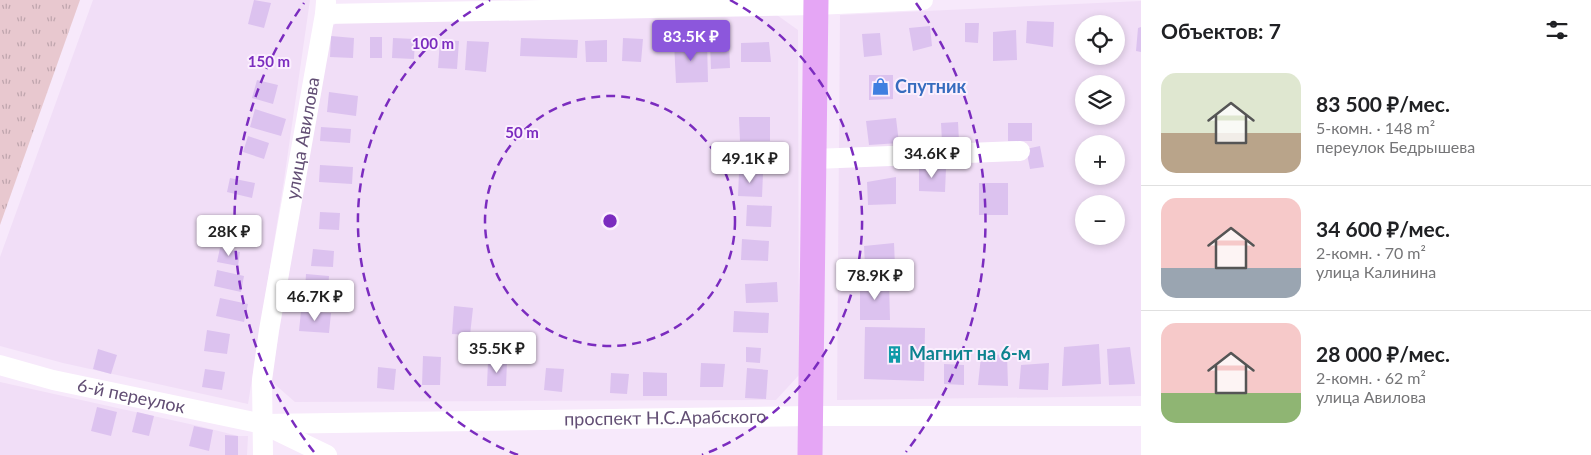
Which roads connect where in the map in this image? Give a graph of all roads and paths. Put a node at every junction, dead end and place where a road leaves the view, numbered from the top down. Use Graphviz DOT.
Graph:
graph roads {
  1 [pos="923,0"];
  2 [pos="816,2"];
  3 [pos="326,7"];
  4 [pos="1020,151"];
  5 [pos="814,159"];
  6 [pos="0,365"];
  7 [pos="810,416"];
  8 [pos="1141,416"];
  9 [pos="263,424"];
  10 [pos="263,455"];
  11 [pos="327,455"];
  12 [pos="810,455"];
  1 -- 2 [label="street"];
  2 -- 3 [label="street"];
  2 -- 5 [label="main road"];
  3 -- 9 [label="street, улица Авилова"];
  4 -- 5 [label="street"];
  5 -- 7 [label="main road"];
  6 -- 9 [label="street, 6-й переулок"];
  7 -- 8 [label="street, проспект Н.С.Арабского"];
  7 -- 9 [label="street, проспект Н.С.Арабского"];
  7 -- 12 [label="main road"];
  9 -- 10 [label="street, улица Авилова"];
  9 -- 11 [label="street"];
}
